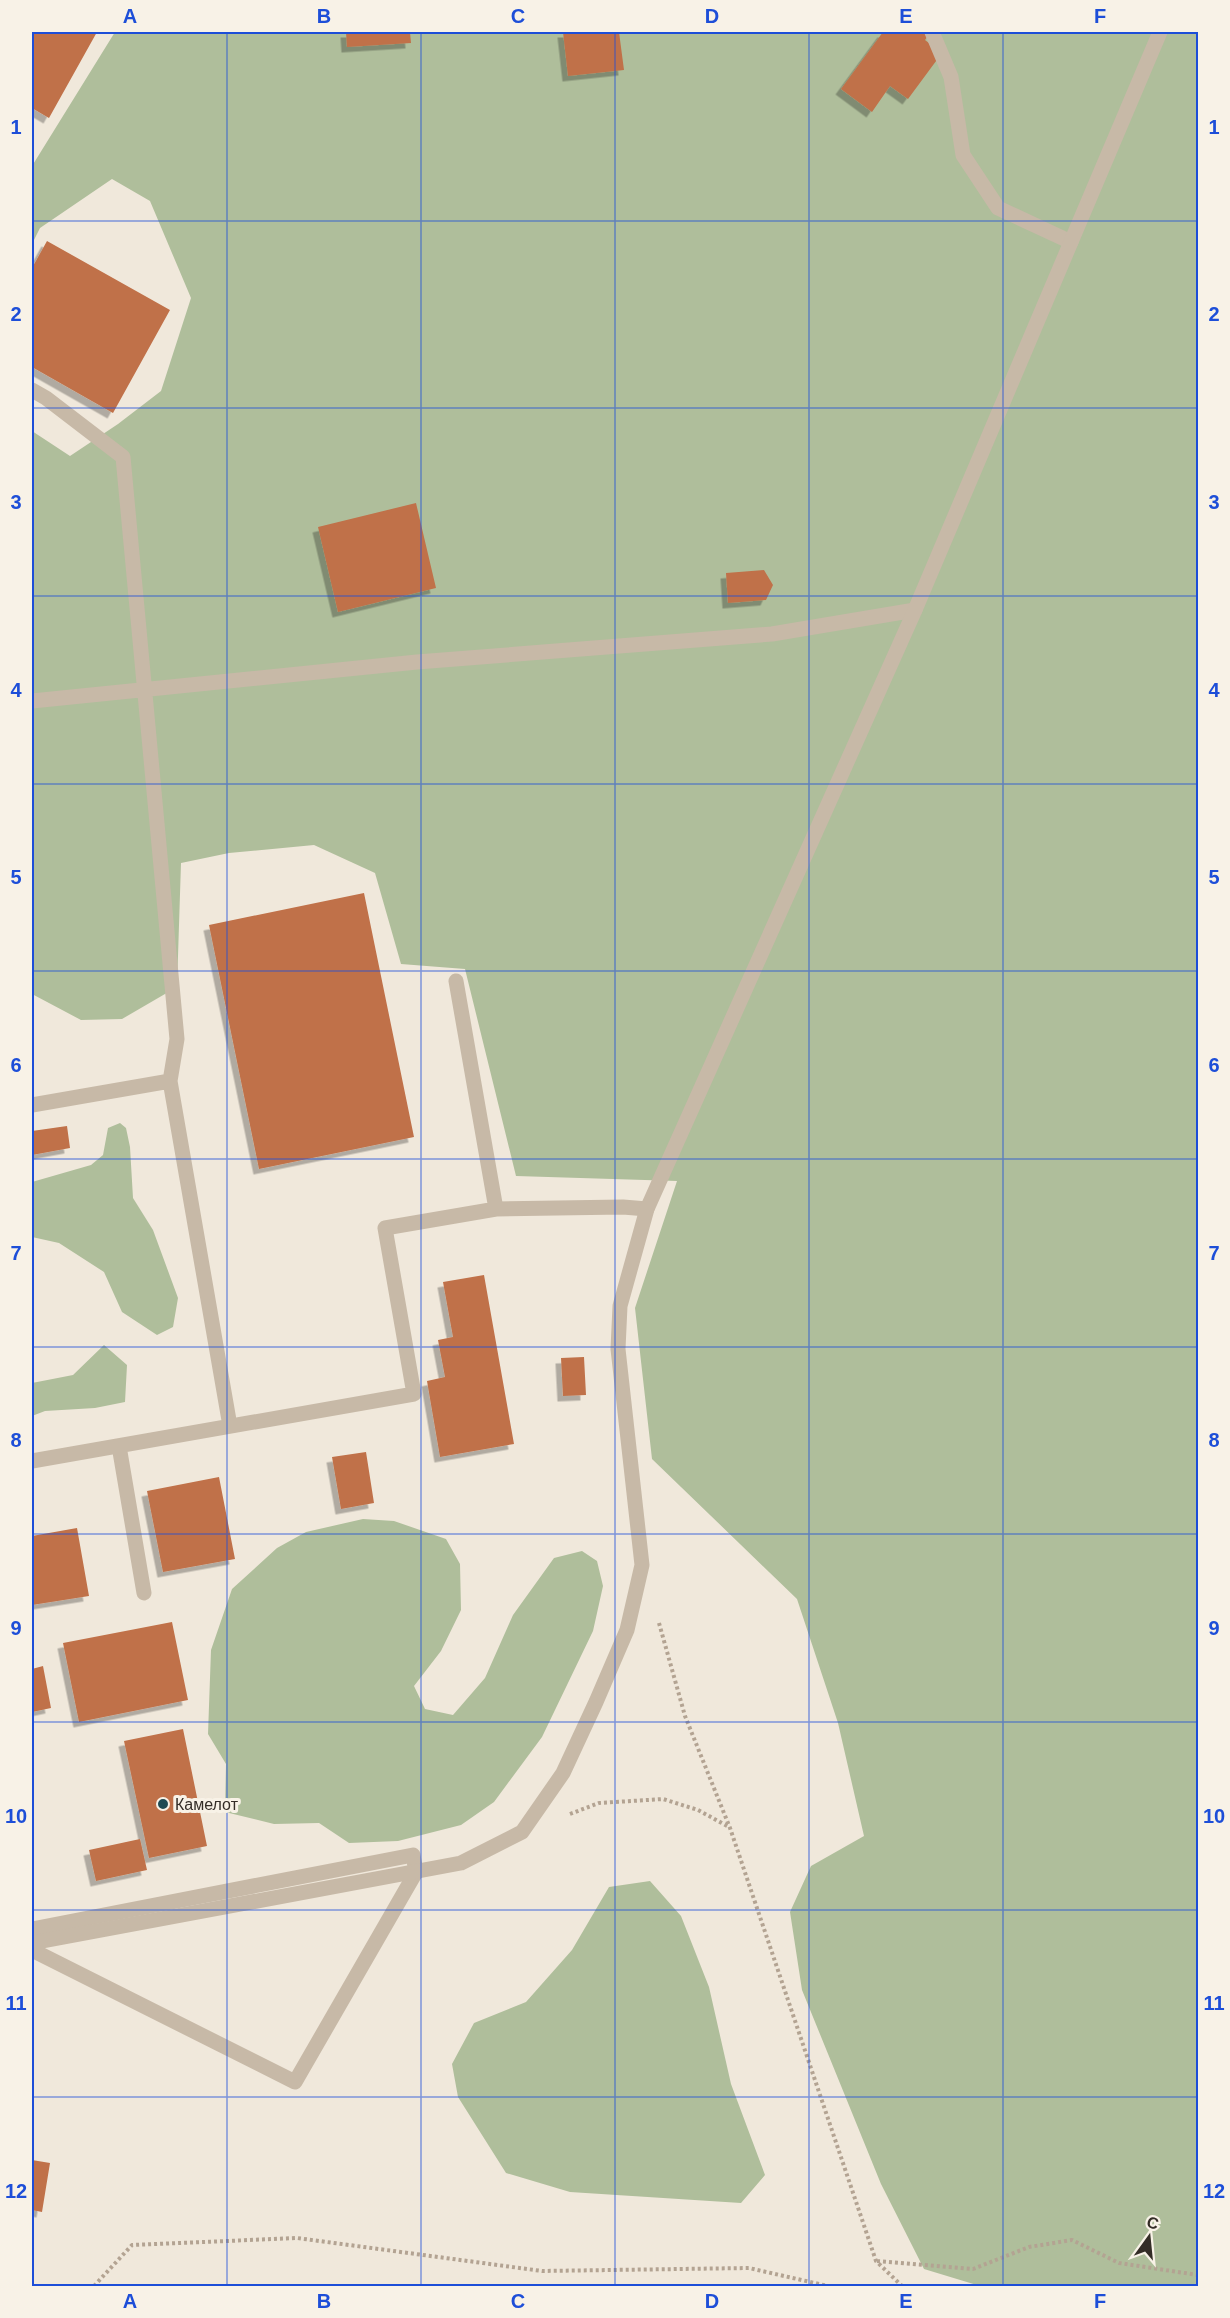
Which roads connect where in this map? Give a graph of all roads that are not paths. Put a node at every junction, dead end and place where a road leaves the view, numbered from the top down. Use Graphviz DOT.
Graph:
graph roads {
  1 [pos="932,32"];
  2 [pos="1160,32"];
  3 [pos="1071,242"];
  4 [pos="32,390"];
  5 [pos="915,609"];
  6 [pos="144,689"];
  7 [pos="32,701"];
  8 [pos="456,981"];
  9 [pos="170,1081"];
  10 [pos="32,1105"];
  11 [pos="496,1209"];
  12 [pos="647,1209"];
  13 [pos="230,1426"];
  14 [pos="119,1446"];
  15 [pos="32,1461"];
  16 [pos="144,1593"];
  17 [pos="416,1872"];
  18 [pos="32,1929"];
  19 [pos="32,1943"];
  20 [pos="32,1950"];
  1 -- 3 [label="street"];
  2 -- 3 [label="street"];
  3 -- 5 [label="street"];
  4 -- 6 [label="street"];
  5 -- 6 [label="street"];
  5 -- 12 [label="street"];
  6 -- 7 [label="street"];
  6 -- 9 [label="street"];
  8 -- 11 [label="street"];
  9 -- 10 [label="street"];
  9 -- 13 [label="street"];
  11 -- 12 [label="street"];
  11 -- 13 [label="street"];
  12 -- 17 [label="street"];
  13 -- 14 [label="street"];
  14 -- 15 [label="street"];
  14 -- 16 [label="street"];
  17 -- 18 [label="street"];
  17 -- 19 [label="street"];
  17 -- 20 [label="street"];
}
